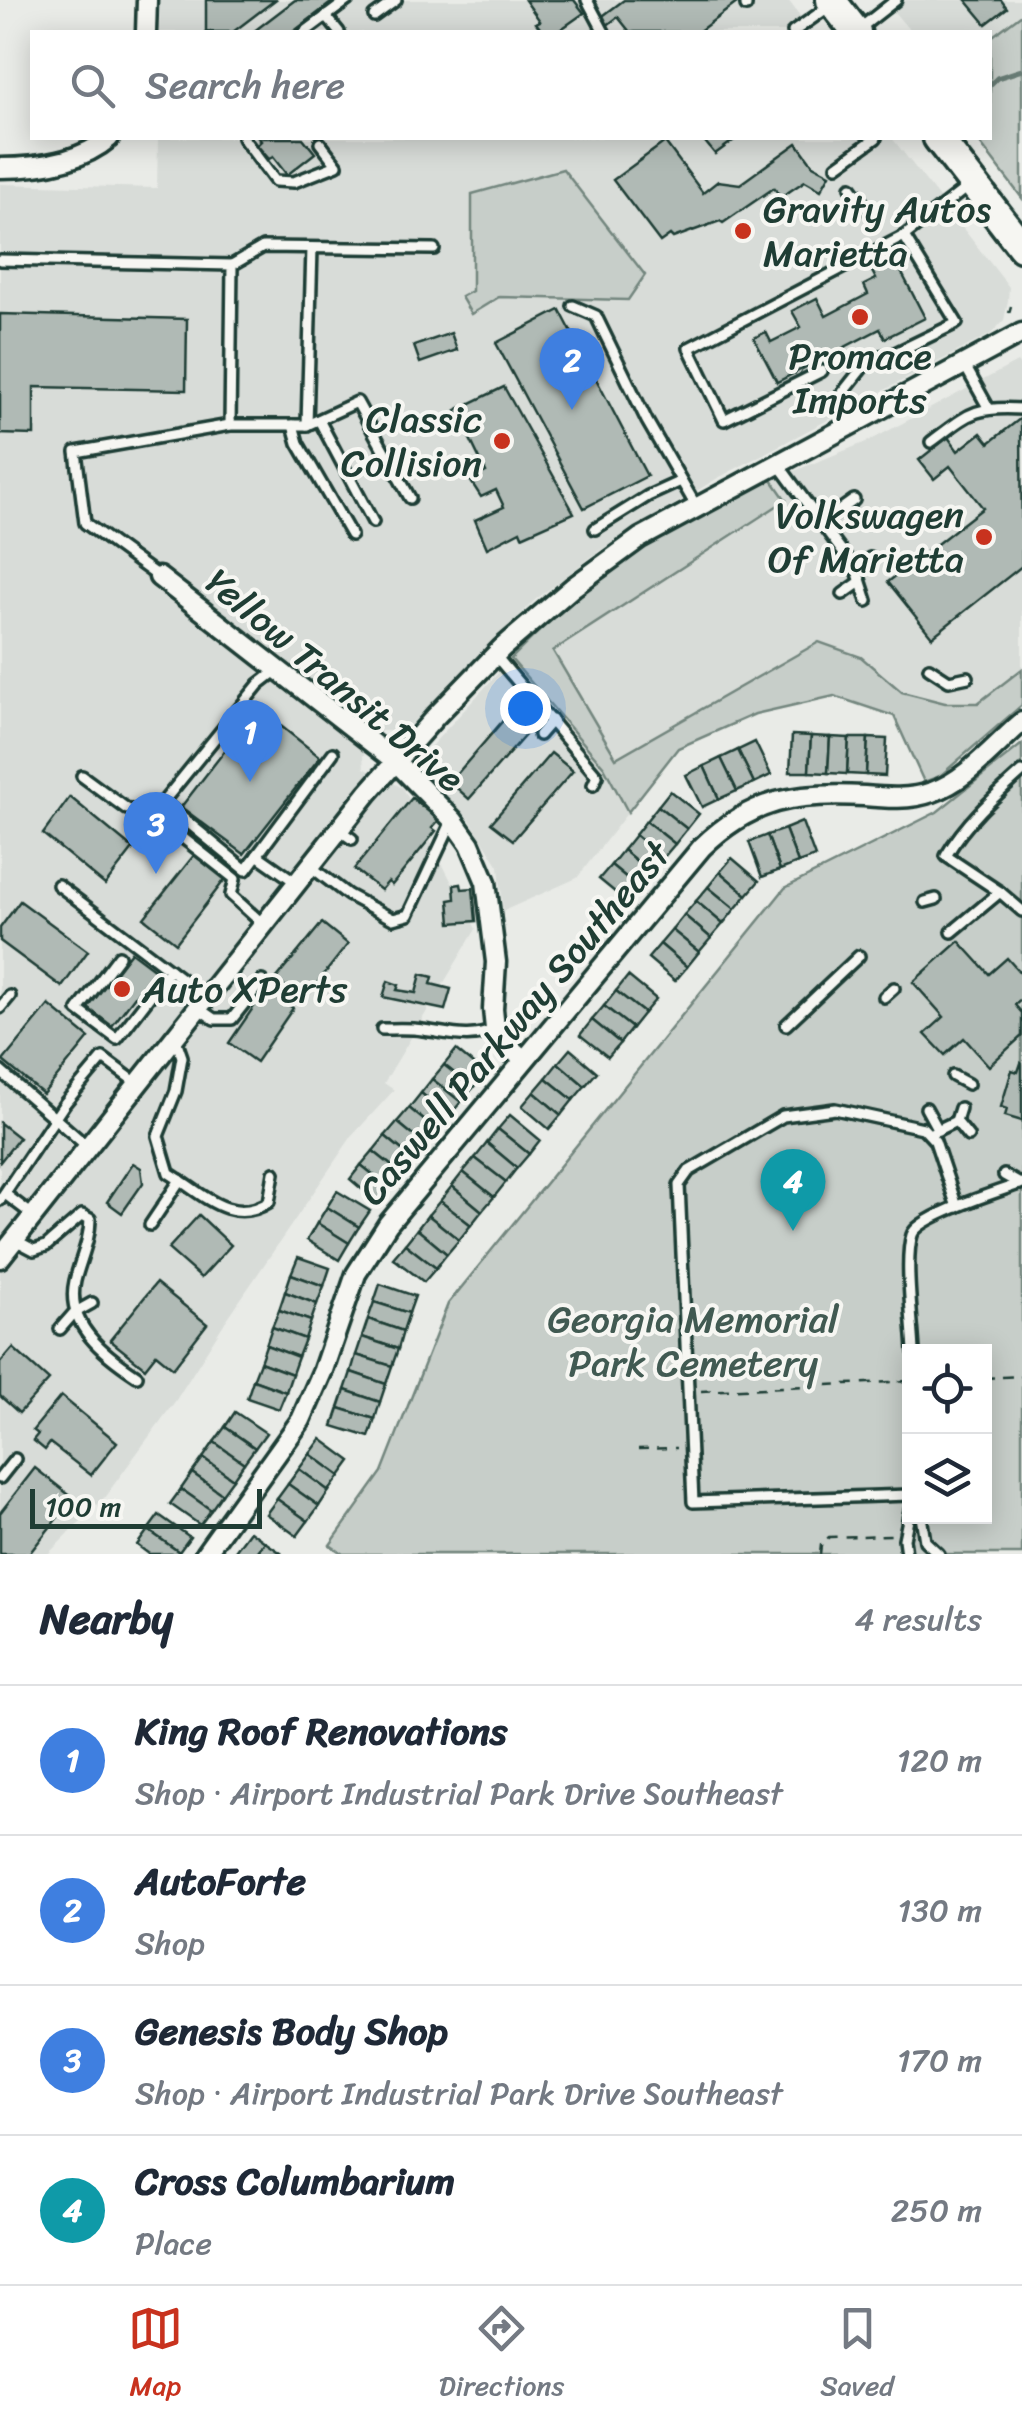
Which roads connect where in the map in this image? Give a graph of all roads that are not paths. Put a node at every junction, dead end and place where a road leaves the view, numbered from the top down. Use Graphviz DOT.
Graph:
graph roads {
  1 [pos="146,0"];
  2 [pos="348,0"];
  3 [pos="396,0"];
  4 [pos="588,0"];
  5 [pos="896,0"];
  6 [pos="832,2"];
  7 [pos="326,16"];
  8 [pos="374,16"];
  9 [pos="146,30"];
  10 [pos="308,30"];
  11 [pos="337,30"];
  12 [pos="603,30"];
  13 [pos="796,30"];
  14 [pos="854,30"];
  15 [pos="858,30"];
  16 [pos="107,140"];
  17 [pos="244,140"];
  18 [pos="873,140"];
  19 [pos="940,140"];
  20 [pos="320,143"];
  21 [pos="837,166"];
  22 [pos="0,168"];
  23 [pos="973,183"];
  24 [pos="851,187"];
  25 [pos="869,211"];
  26 [pos="904,236"];
  27 [pos="1021,246"];
  28 [pos="312,248"];
  29 [pos="434,249"];
  30 [pos="0,260"];
  31 [pos="232,265"];
  32 [pos="572,306"];
  33 [pos="1022,333"];
  34 [pos="964,364"];
  35 [pos="822,371"];
  36 [pos="988,407"];
  37 [pos="1022,409"];
  38 [pos="319,420"];
  39 [pos="852,424"];
  40 [pos="230,425"];
  41 [pos="293,425"];
  42 [pos="308,425"];
  43 [pos="930,442"];
  44 [pos="778,464"];
  45 [pos="681,481"];
  46 [pos="410,498"];
  47 [pos="854,500"];
  48 [pos="696,506"];
  49 [pos="372,522"];
  50 [pos="822,523"];
  51 [pos="595,529"];
  52 [pos="350,535"];
  53 [pos="870,558"];
  54 [pos="859,577"];
  55 [pos="158,578"];
  56 [pos="844,594"];
  57 [pos="867,601"];
  58 [pos="495,655"];
  59 [pos="930,668"];
  60 [pos="277,670"];
  61 [pos="968,678"];
  62 [pos="552,720"];
  63 [pos="1022,722"];
  64 [pos="539,735"];
  65 [pos="333,754"];
  66 [pos="395,762"];
  67 [pos="1022,772"];
  68 [pos="82,776"];
  69 [pos="593,785"];
  70 [pos="453,820"];
  71 [pos="257,855"];
  72 [pos="310,866"];
  73 [pos="297,883"];
  74 [pos="58,885"];
  75 [pos="1000,892"];
  76 [pos="1022,911"];
  77 [pos="950,917"];
  78 [pos="264,925"];
  79 [pos="119,956"];
  80 [pos="859,956"];
  81 [pos="170,970"];
  82 [pos="262,981"];
  83 [pos="894,988"];
  84 [pos="10,996"];
  85 [pos="884,997"];
  86 [pos="202,1004"];
  87 [pos="0,1008"];
  88 [pos="786,1025"];
  89 [pos="382,1028"];
  90 [pos="495,1028"];
  91 [pos="175,1037"];
  92 [pos="524,1060"];
  93 [pos="0,1071"];
  94 [pos="953,1076"];
  95 [pos="138,1084"];
  96 [pos="968,1084"];
  97 [pos="855,1100"];
  98 [pos="926,1108"];
  99 [pos="960,1108"];
  100 [pos="860,1114"];
  101 [pos="956,1120"];
  102 [pos="55,1122"];
  103 [pos="934,1132"];
  104 [pos="968,1136"];
  105 [pos="88,1147"];
  106 [pos="274,1173"];
  107 [pos="1004,1175"];
  108 [pos="180,1180"];
  109 [pos="1021,1183"];
  110 [pos="2,1197"];
  111 [pos="957,1207"];
  112 [pos="34,1216"];
  113 [pos="150,1225"];
  114 [pos="15,1240"];
  115 [pos="0,1258"];
  116 [pos="92,1303"];
  117 [pos="74,1312"];
  118 [pos="60,1329"];
  119 [pos="914,1344"];
  120 [pos="138,1376"];
  121 [pos="15,1459"];
  122 [pos="0,1478"];
  123 [pos="902,1494"];
  124 [pos="906,1524"];
  125 [pos="922,1524"];
  126 [pos="205,1554"];
  127 [pos="906,1554"];
  128 [pos="939,1554"];
  1 -- 9 [label="street"];
  2 -- 7 [label="lane"];
  3 -- 8 [label="lane"];
  4 -- 12 [label="lane"];
  5 -- 15 [label="lane"];
  6 -- 13 [label="lane"];
  6 -- 14 [label="main road"];
  7 -- 10 [label="lane"];
  7 -- 11 [label="lane"];
  16 -- 22 [label="street"];
  17 -- 20 [label="lane"];
  18 -- 21 [label="lane"];
  19 -- 23 [label="main road"];
  23 -- 26 [label="lane"];
  23 -- 27 [label="main road"];
  24 -- 25 [label="lane"];
  26 -- 35 [label="lane"];
  26 -- 39 [label="lane"];
  28 -- 29 [label="lane"];
  28 -- 31 [label="lane"];
  28 -- 42 [label="lane"];
  30 -- 31 [label="lane"];
  31 -- 40 [label="lane"];
  32 -- 45 [label="lane"];
  33 -- 34 [label="street"];
  34 -- 36 [label="lane"];
  34 -- 39 [label="street"];
  36 -- 37 [label="lane"];
  36 -- 43 [label="lane"];
  38 -- 42 [label="lane"];
  38 -- 46 [label="lane"];
  38 -- 49 [label="lane"];
  39 -- 44 [label="street"];
  40 -- 41 [label="lane"];
  40 -- 55 [label="lane"];
  41 -- 42 [label="lane"];
  41 -- 52 [label="lane"];
  44 -- 48 [label="street"];
  44 -- 50 [label="lane"];
  45 -- 48 [label="lane"];
  45 -- 51 [label="lane"];
  47 -- 50 [label="lane"];
  48 -- 58 [label="street"];
  50 -- 54 [label="lane"];
  53 -- 54 [label="lane"];
  54 -- 56 [label="lane"];
  54 -- 57 [label="lane"];
  55 -- 60 [label="street, Yellow Transit Drive"];
  58 -- 62 [label="lane"];
  58 -- 66 [label="street"];
  59 -- 61 [label="lane"];
  60 -- 66 [label="street, Yellow Transit Drive"];
  60 -- 71 [label="lane"];
  62 -- 64 [label="lane"];
  62 -- 69 [label="lane"];
  63 -- 92 [label="street, Caswell Parkway Southeast"];
  65 -- 71 [label="lane"];
  66 -- 70 [label="street, Yellow Transit Drive"];
  66 -- 72 [label="street"];
  67 -- 75 [label="lane"];
  68 -- 78 [label="lane"];
  70 -- 72 [label="lane"];
  70 -- 90 [label="street, Yellow Transit Drive"];
  71 -- 73 [label="lane"];
  72 -- 73 [label="street"];
  73 -- 78 [label="street"];
  74 -- 81 [label="lane"];
  75 -- 76 [label="lane"];
  75 -- 77 [label="lane"];
  78 -- 86 [label="street"];
  79 -- 81 [label="lane"];
  80 -- 88 [label="lane"];
  81 -- 86 [label="lane"];
  82 -- 86 [label="lane"];
  83 -- 85 [label="lane"];
  84 -- 87 [label="lane"];
  86 -- 91 [label="street"];
  89 -- 90 [label="lane"];
  90 -- 92 [label="street"];
  91 -- 95 [label="street"];
  91 -- 108 [label="lane"];
  92 -- 126 [label="street, Caswell Parkway Southeast"];
  93 -- 102 [label="lane"];
  94 -- 96 [label="lane"];
  95 -- 102 [label="lane"];
  95 -- 105 [label="street"];
  97 -- 100 [label="lane"];
  98 -- 103 [label="lane"];
  99 -- 101 [label="lane"];
  100 -- 103 [label="lane"];
  100 -- 123 [label="lane"];
  101 -- 103 [label="lane"];
  101 -- 104 [label="lane"];
  102 -- 105 [label="lane"];
  102 -- 110 [label="lane"];
  103 -- 111 [label="lane"];
  105 -- 112 [label="street"];
  106 -- 108 [label="lane"];
  107 -- 109 [label="lane"];
  108 -- 113 [label="lane"];
  109 -- 111 [label="lane"];
  110 -- 112 [label="lane"];
  111 -- 119 [label="lane"];
  112 -- 114 [label="street"];
  114 -- 115 [label="street"];
  114 -- 117 [label="lane"];
  116 -- 117 [label="lane"];
  117 -- 118 [label="lane"];
  117 -- 120 [label="lane"];
  121 -- 122 [label="lane"];
  124 -- 127 [label="lane"];
  125 -- 128 [label="lane"];
}
